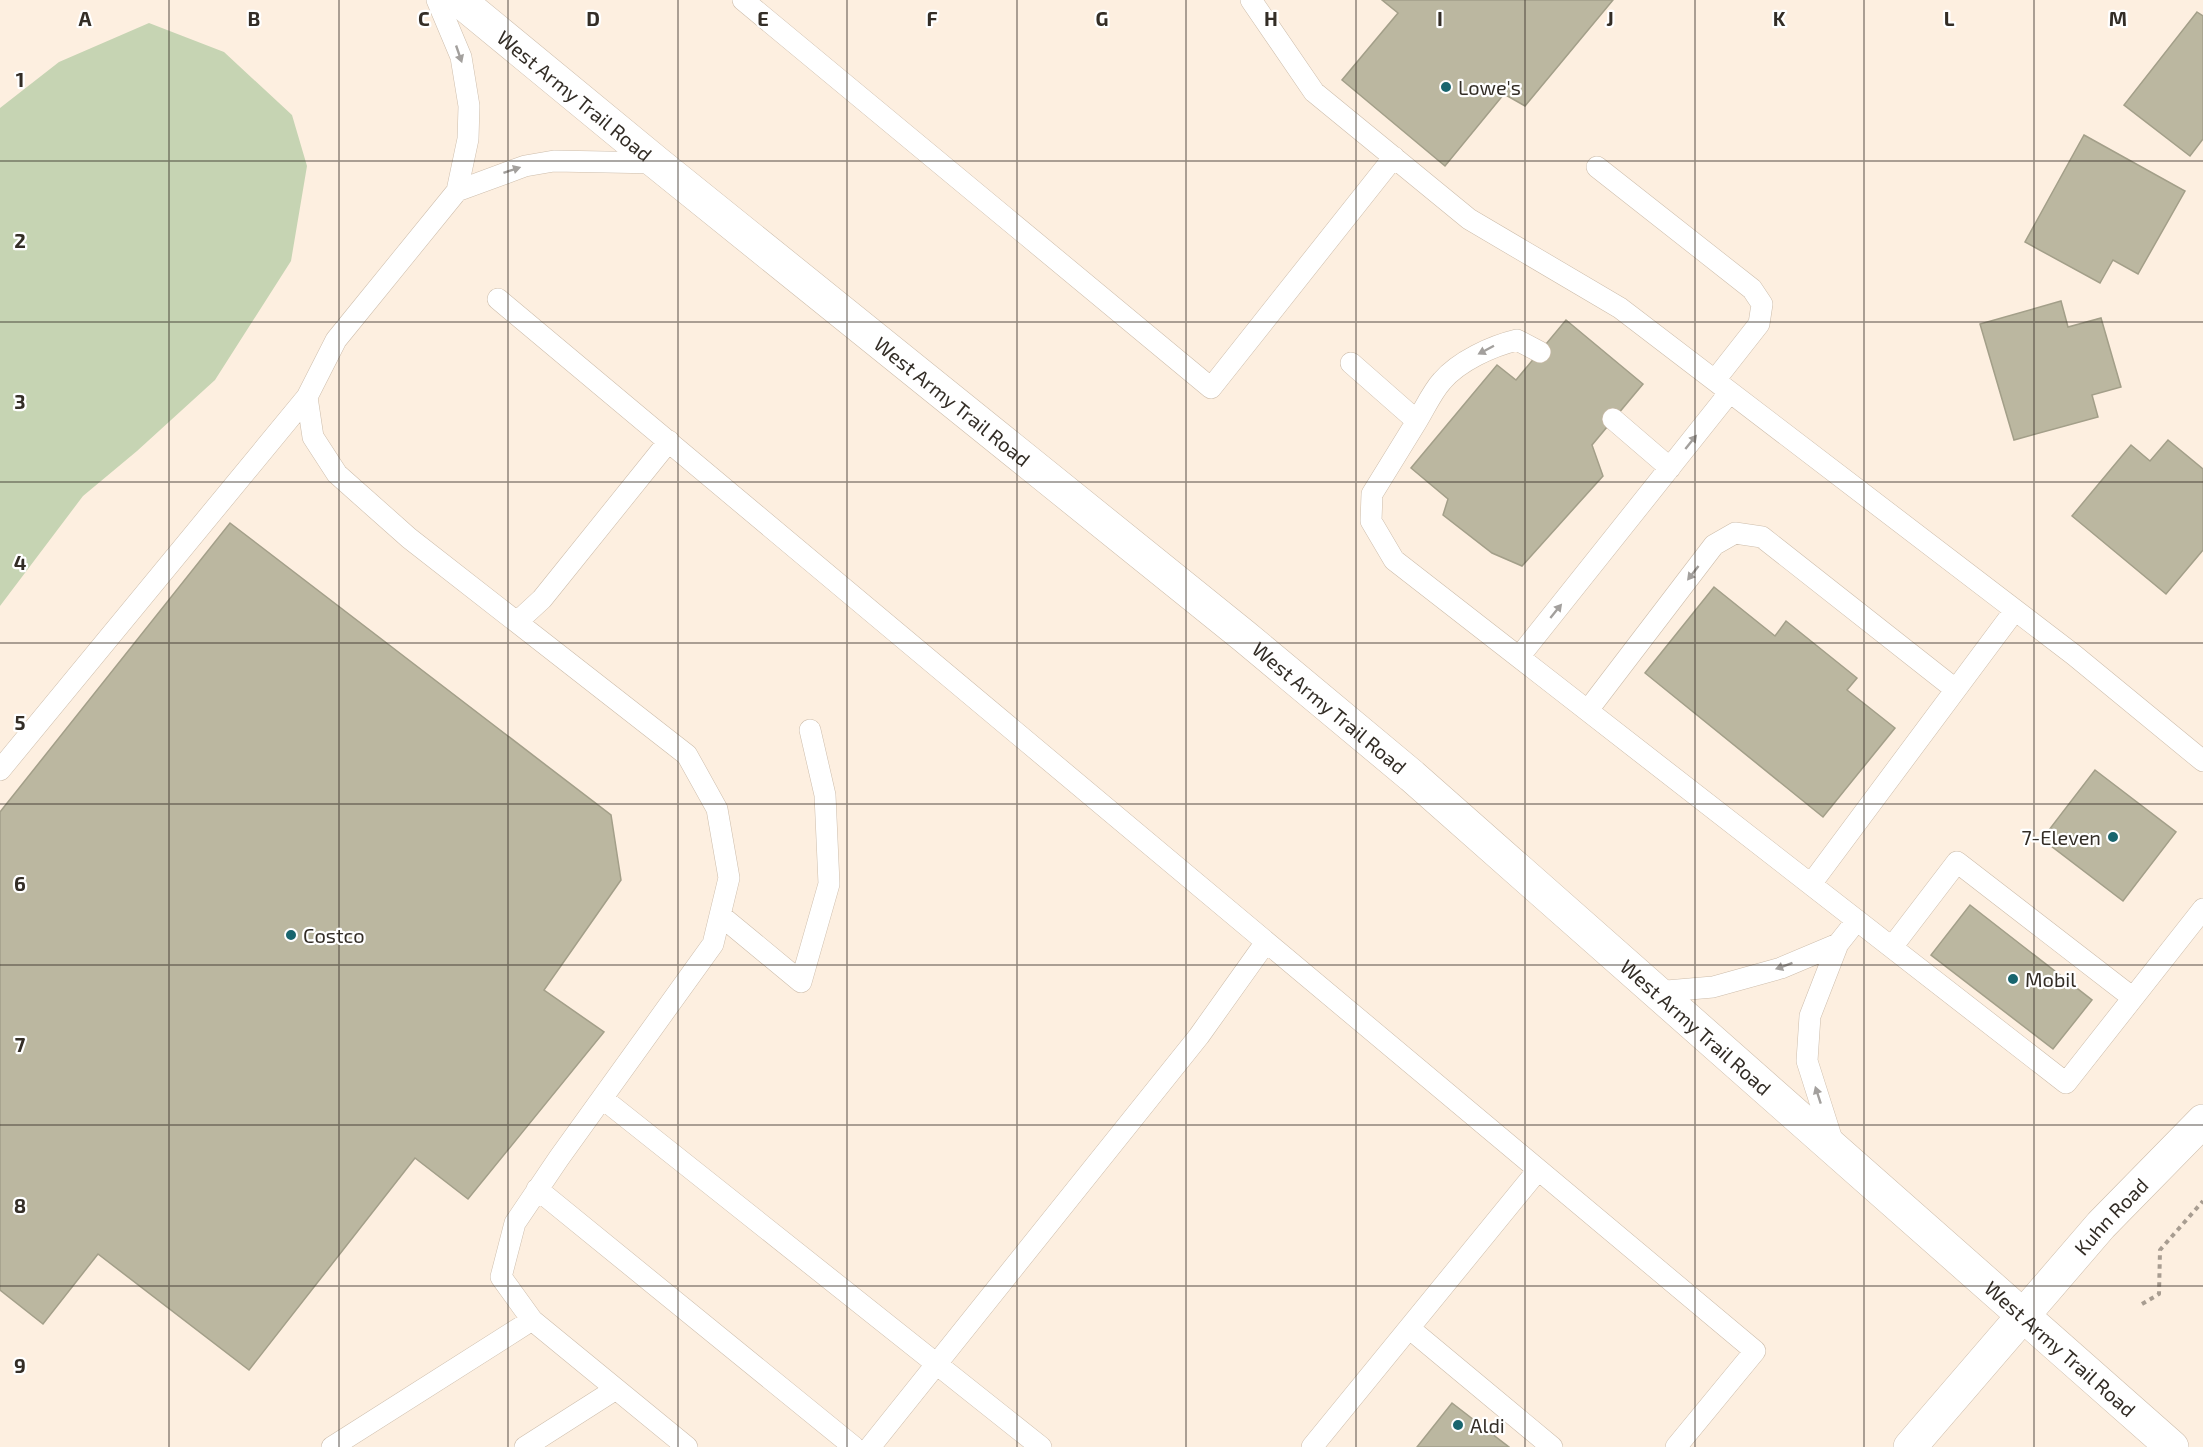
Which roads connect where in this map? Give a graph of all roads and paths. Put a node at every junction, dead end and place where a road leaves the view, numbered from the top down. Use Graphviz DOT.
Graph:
graph roads {
  1 [pos="437,0"];
  2 [pos="459,0"];
  3 [pos="743,0"];
  4 [pos="1251,0"];
  5 [pos="1394,157"];
  6 [pos="657,163"];
  7 [pos="1597,167"];
  8 [pos="457,191"];
  9 [pos="498,299"];
  10 [pos="1540,352"];
  11 [pos="1351,363"];
  12 [pos="1723,386"];
  13 [pos="307,397"];
  14 [pos="1613,419"];
  15 [pos="1417,421"];
  16 [pos="669,441"];
  17 [pos="1670,468"];
  18 [pos="2015,610"];
  19 [pos="517,622"];
  20 [pos="1519,657"];
  21 [pos="1955,689"];
  22 [pos="1588,710"];
  23 [pos="810,730"];
  24 [pos="2203,761"];
  25 [pos="0,770"];
  26 [pos="1811,884"];
  27 [pos="2203,909"];
  28 [pos="720,915"];
  29 [pos="1857,920"];
  30 [pos="1266,942"];
  31 [pos="1838,945"];
  32 [pos="1892,947"];
  33 [pos="1655,992"];
  34 [pos="2133,998"];
  35 [pos="602,1098"];
  36 [pos="2203,1121"];
  37 [pos="1836,1150"];
  38 [pos="1538,1170"];
  39 [pos="537,1190"];
  40 [pos="2203,1201"];
  41 [pos="2142,1304"];
  42 [pos="2023,1316"];
  43 [pos="532,1320"];
  44 [pos="1409,1328"];
  45 [pos="936,1365"];
  46 [pos="616,1389"];
  47 [pos="332,1447"];
  48 [pos="525,1447"];
  49 [pos="687,1447"];
  50 [pos="854,1447"];
  51 [pos="870,1447"];
  52 [pos="1041,1447"];
  53 [pos="1312,1447"];
  54 [pos="1552,1447"];
  55 [pos="1676,1447"];
  56 [pos="1910,1447"];
  57 [pos="2172,1447"];
  1 -- 8 [label="lane, one-way"];
  2 -- 6 [label="main road, West Army Trail Road"];
  3 -- 5 [label="lane"];
  4 -- 5 [label="lane"];
  5 -- 12 [label="lane"];
  8 -- 6 [label="lane, one-way"];
  6 -- 33 [label="main road, West Army Trail Road"];
  7 -- 12 [label="lane"];
  8 -- 13 [label="lane"];
  9 -- 16 [label="lane"];
  10 -- 15 [label="lane, one-way"];
  11 -- 15 [label="lane"];
  17 -- 12 [label="lane, one-way"];
  12 -- 18 [label="lane"];
  13 -- 19 [label="lane"];
  13 -- 25 [label="lane"];
  14 -- 17 [label="lane"];
  15 -- 20 [label="lane"];
  16 -- 19 [label="lane"];
  16 -- 30 [label="lane"];
  20 -- 17 [label="lane, one-way"];
  18 -- 21 [label="lane"];
  18 -- 24 [label="lane"];
  19 -- 28 [label="lane"];
  20 -- 22 [label="lane"];
  21 -- 22 [label="lane, one-way"];
  21 -- 26 [label="lane"];
  22 -- 26 [label="lane"];
  23 -- 28 [label="lane"];
  26 -- 29 [label="lane"];
  27 -- 34 [label="lane"];
  28 -- 35 [label="lane"];
  29 -- 31 [label="lane"];
  29 -- 32 [label="lane"];
  30 -- 38 [label="lane"];
  30 -- 45 [label="lane"];
  31 -- 33 [label="lane, one-way"];
  37 -- 31 [label="lane, one-way"];
  32 -- 34 [label="lane"];
  32 -- 34 [label="lane"];
  33 -- 37 [label="main road, West Army Trail Road"];
  35 -- 39 [label="lane"];
  35 -- 45 [label="lane"];
  36 -- 42 [label="main road, Kuhn Road"];
  37 -- 42 [label="main road, West Army Trail Road"];
  38 -- 44 [label="lane"];
  38 -- 55 [label="lane"];
  39 -- 43 [label="lane"];
  39 -- 50 [label="lane"];
  40 -- 41 [label="path"];
  42 -- 56 [label="main road, Kuhn Road"];
  42 -- 57 [label="main road, West Army Trail Road"];
  43 -- 46 [label="lane"];
  43 -- 47 [label="lane"];
  44 -- 53 [label="lane"];
  44 -- 54 [label="lane"];
  45 -- 51 [label="lane"];
  45 -- 52 [label="lane"];
  46 -- 48 [label="lane"];
  46 -- 49 [label="lane"];
}
